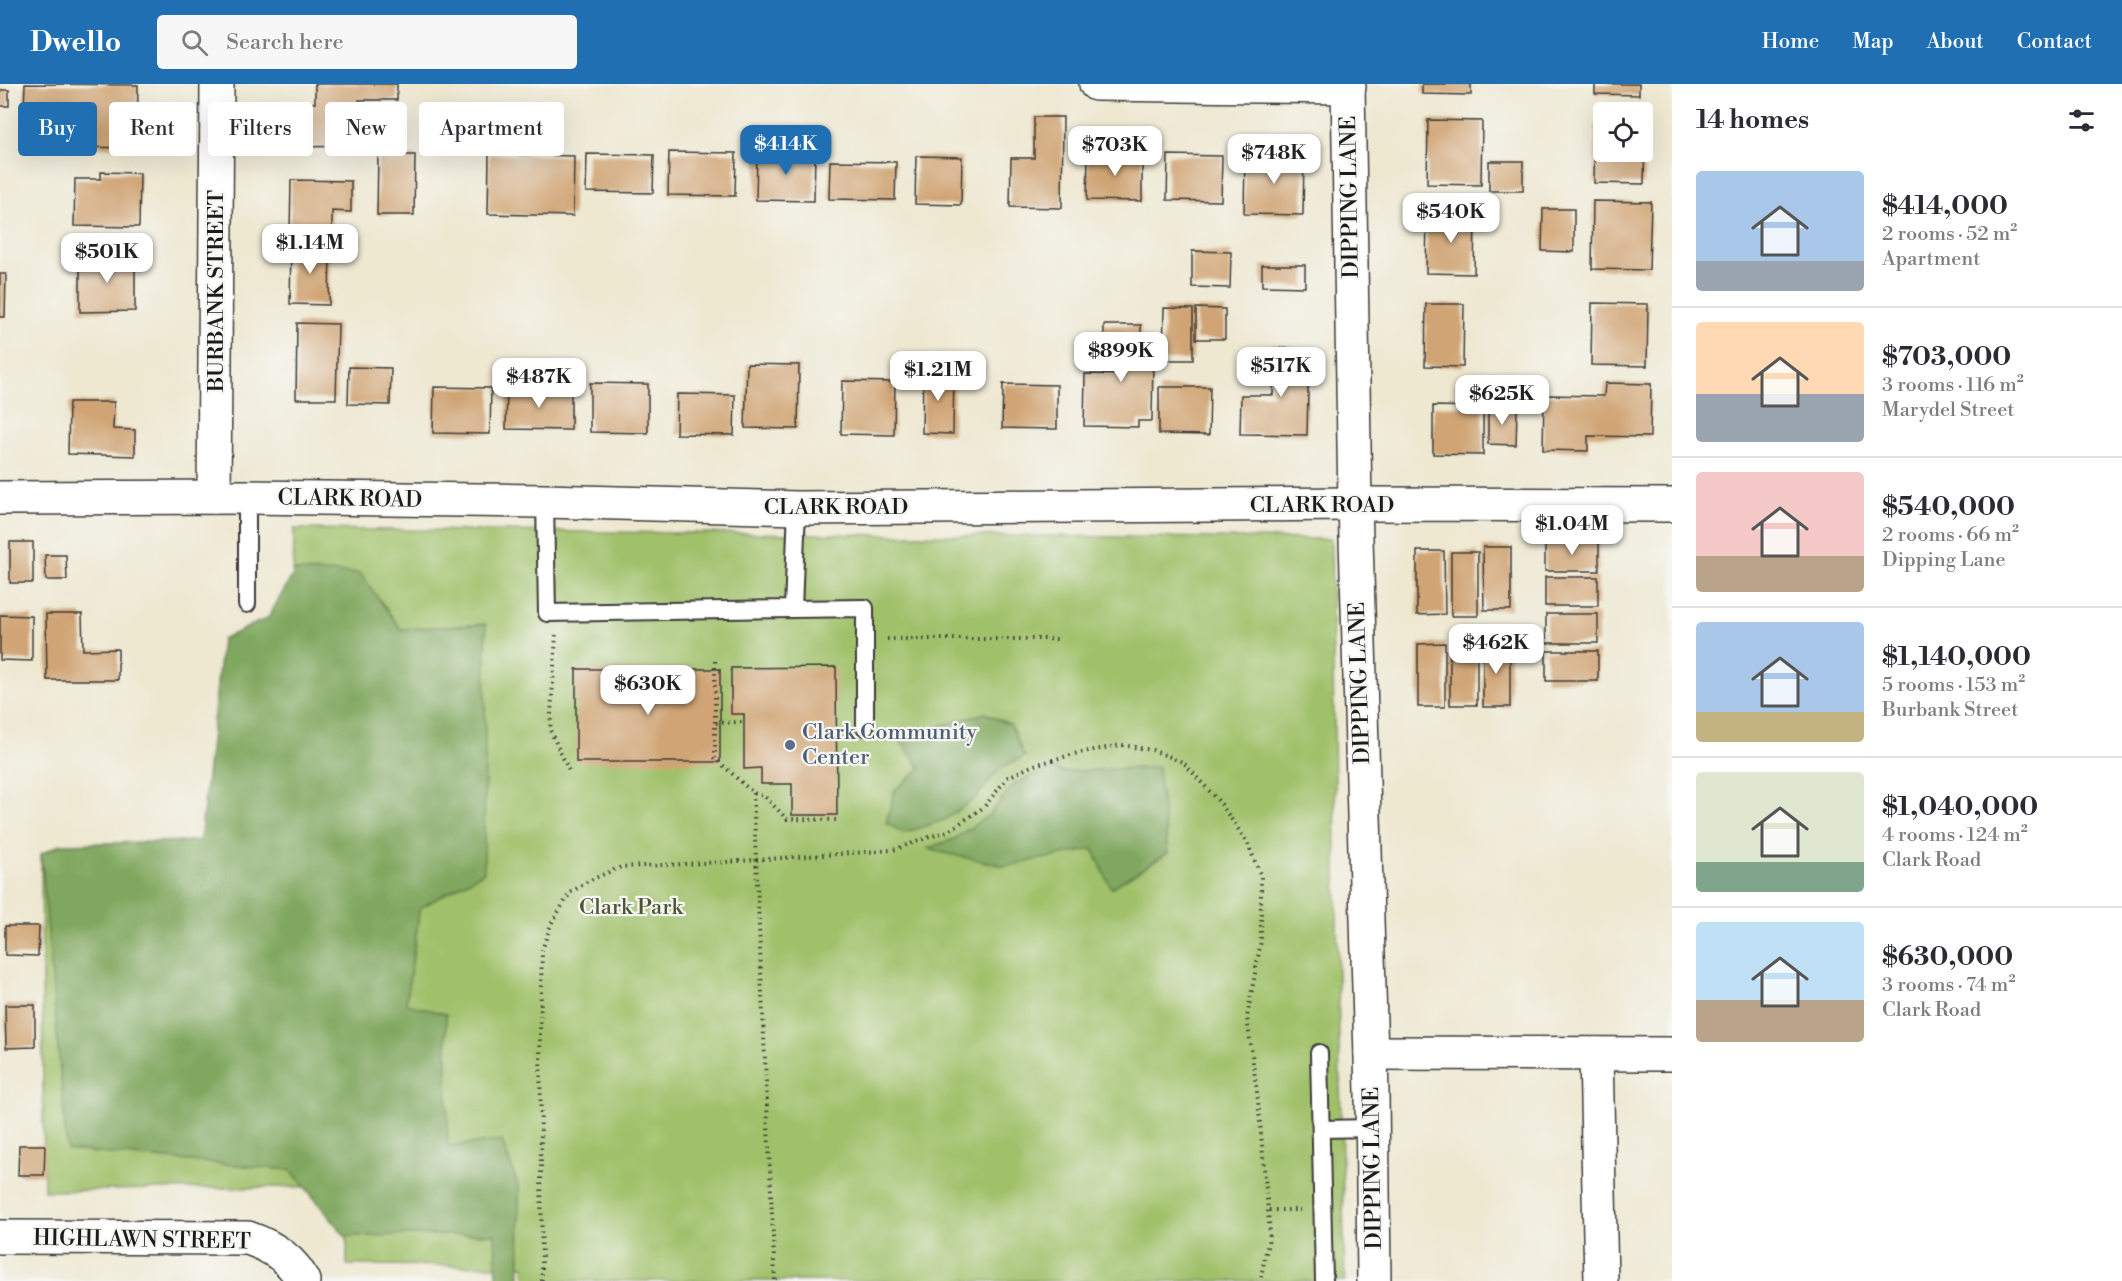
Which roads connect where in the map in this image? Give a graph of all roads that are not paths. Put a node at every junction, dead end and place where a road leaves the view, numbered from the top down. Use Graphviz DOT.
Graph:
graph roads {
  1 [pos="217,84"];
  2 [pos="1096,84"];
  3 [pos="1348,86"];
  4 [pos="214,497"];
  5 [pos="247,497"];
  6 [pos="0,498"];
  7 [pos="545,501"];
  8 [pos="1355,504"];
  9 [pos="1672,505"];
  10 [pos="797,508"];
  11 [pos="247,604"];
  12 [pos="793,609"];
  13 [pos="865,727"];
  14 [pos="1319,1053"];
  15 [pos="1371,1053"];
  16 [pos="1596,1054"];
  17 [pos="1672,1054"];
  18 [pos="1373,1128"];
  19 [pos="1321,1129"];
  20 [pos="0,1237"];
  21 [pos="303,1281"];
  22 [pos="1324,1281"];
  23 [pos="1374,1281"];
  24 [pos="1600,1281"];
  1 -- 4 [label="street, BURBANK STREET"];
  2 -- 3 [label="street"];
  3 -- 8 [label="street, DIPPING LANE"];
  4 -- 5 [label="street, CLARK ROAD"];
  4 -- 6 [label="street, CLARK ROAD"];
  5 -- 7 [label="street, CLARK ROAD"];
  5 -- 11 [label="lane"];
  7 -- 10 [label="street, CLARK ROAD"];
  7 -- 12 [label="lane"];
  8 -- 9 [label="street, CLARK ROAD"];
  8 -- 10 [label="street, CLARK ROAD"];
  8 -- 15 [label="street, DIPPING LANE"];
  10 -- 12 [label="lane"];
  12 -- 13 [label="lane"];
  14 -- 19 [label="lane"];
  15 -- 16 [label="street"];
  15 -- 18 [label="street, DIPPING LANE"];
  16 -- 17 [label="street"];
  16 -- 24 [label="street"];
  18 -- 19 [label="lane"];
  18 -- 23 [label="street, DIPPING LANE"];
  19 -- 22 [label="lane"];
  20 -- 21 [label="street, HIGHLAWN STREET"];
}
